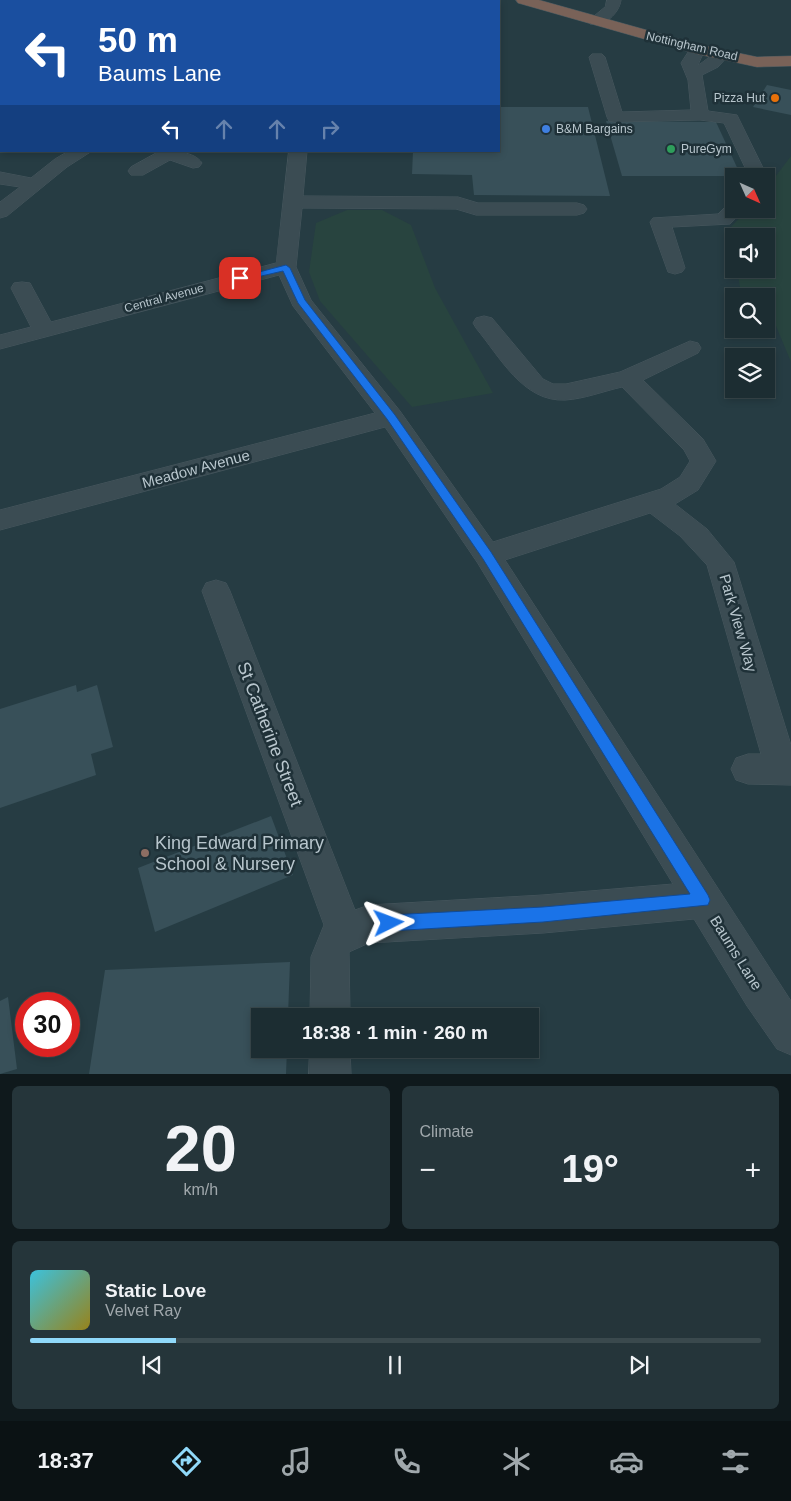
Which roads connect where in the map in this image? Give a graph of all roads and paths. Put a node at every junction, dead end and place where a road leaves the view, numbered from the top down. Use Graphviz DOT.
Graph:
graph roads {
  1 [pos="522,0"];
  2 [pos="551,0"];
  3 [pos="614,0"];
  4 [pos="595,21"];
  5 [pos="697,49"];
  6 [pos="722,54"];
  7 [pos="597,57"];
  8 [pos="791,61"];
  9 [pos="757,62"];
  10 [pos="694,73"];
  11 [pos="791,74"];
  12 [pos="700,115"];
  13 [pos="81,152"];
  14 [pos="298,152"];
  15 [pos="171,153"];
  16 [pos="193,163"];
  17 [pos="754,168"];
  18 [pos="137,171"];
  19 [pos="0,178"];
  20 [pos="34,184"];
  21 [pos="294,202"];
  22 [pos="7,207"];
  23 [pos="577,209"];
  24 [pos="725,218"];
  25 [pos="286,268"];
  26 [pos="675,268"];
  27 [pos="22,288"];
  28 [pos="484,323"];
  29 [pos="44,330"];
  30 [pos="0,342"];
  31 [pos="690,348"];
  32 [pos="627,378"];
  33 [pos="391,417"];
  34 [pos="653,502"];
  35 [pos="0,520"];
  36 [pos="487,556"];
  37 [pos="216,591"];
  38 [pos="748,769"];
  39 [pos="786,770"];
  40 [pos="703,900"];
  41 [pos="345,932"];
  42 [pos="330,1008"];
  43 [pos="791,1035"];
  44 [pos="330,1058"];
  45 [pos="330,1074"];
  1 -- 4 [label="highway, Nottingham Road"];
  2 -- 4 [label="highway, Nottingham Road"];
  3 -- 4 [label="street"];
  4 -- 5 [label="highway, Nottingham Road"];
  5 -- 6 [label="highway, Nottingham Road"];
  5 -- 10 [label="street"];
  6 -- 9 [label="highway, Nottingham Road"];
  6 -- 10 [label="street"];
  7 -- 12 [label="street"];
  8 -- 9 [label="highway, Nottingham Road"];
  9 -- 11 [label="highway"];
  10 -- 12 [label="street"];
  12 -- 17 [label="street"];
  13 -- 20 [label="street"];
  14 -- 21 [label="street"];
  15 -- 16 [label="street"];
  15 -- 18 [label="street"];
  19 -- 20 [label="street"];
  20 -- 22 [label="street"];
  21 -- 23 [label="street"];
  21 -- 25 [label="street"];
  24 -- 26 [label="street"];
  25 -- 29 [label="street, Central Avenue"];
  25 -- 33 [label="street, Baums Lane"];
  27 -- 29 [label="street"];
  28 -- 32 [label="street"];
  29 -- 30 [label="street, Central Avenue"];
  31 -- 32 [label="street"];
  32 -- 34 [label="street"];
  33 -- 35 [label="street, Meadow Avenue"];
  33 -- 36 [label="street, Baums Lane"];
  34 -- 36 [label="street"];
  34 -- 39 [label="street, Park View Way"];
  36 -- 40 [label="street, Baums Lane"];
  37 -- 41 [label="street, St Catherine Street"];
  38 -- 39 [label="street, Park View Way"];
  40 -- 41 [label="street"];
  40 -- 43 [label="street, Baums Lane"];
  41 -- 42 [label="street"];
  44 -- 45 [label="street"];
}
